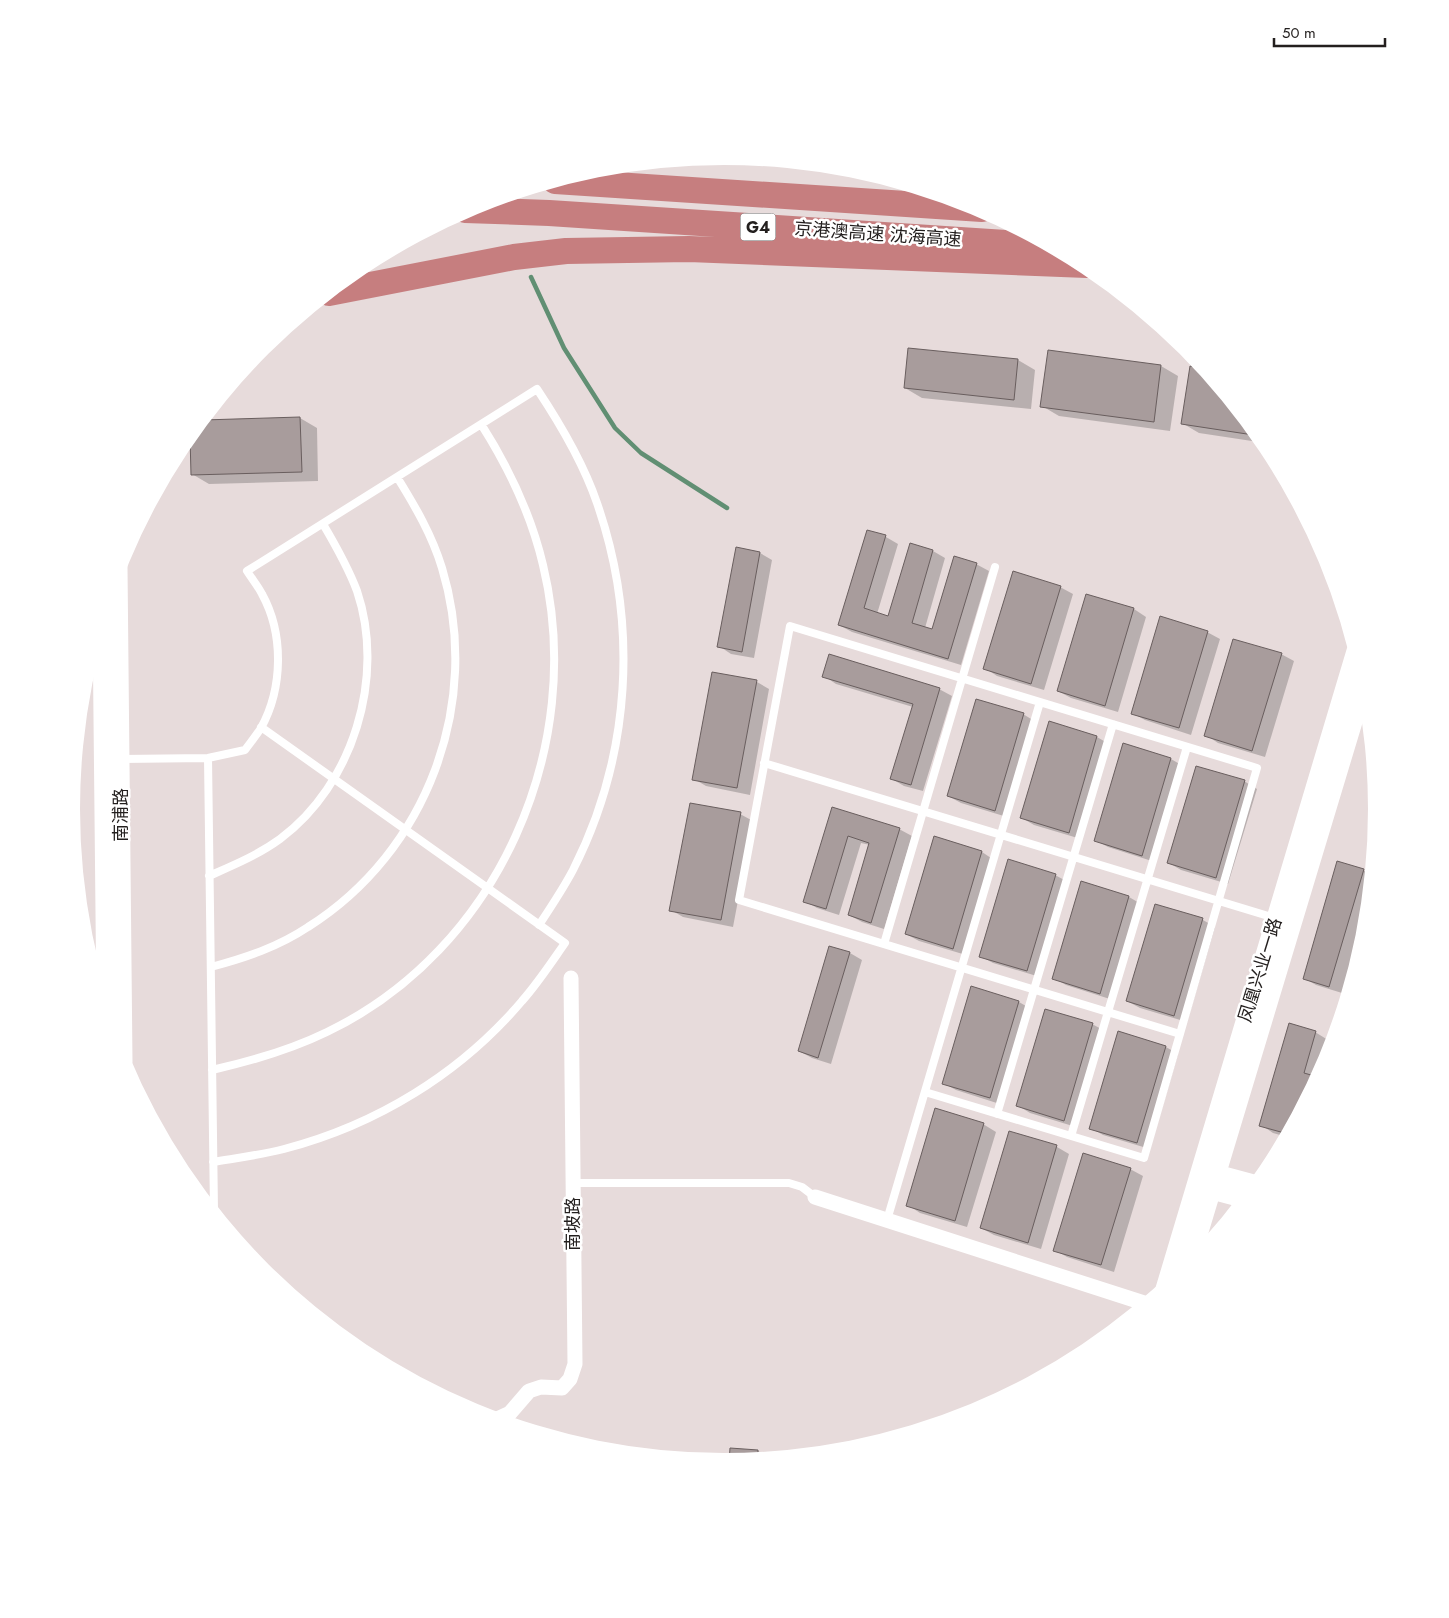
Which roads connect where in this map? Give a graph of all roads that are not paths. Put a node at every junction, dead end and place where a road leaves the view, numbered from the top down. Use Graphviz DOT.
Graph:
graph roads {
  1 [pos="575,182"];
  2 [pos="953,207"];
  3 [pos="486,211"];
  4 [pos="1036,245"];
  5 [pos="1070,265"];
  6 [pos="342,290"];
  7 [pos="481,424"];
  8 [pos="397,477"];
  9 [pos="323,524"];
  10 [pos="995,567"];
  11 [pos="118,591"];
  12 [pos="102,641"];
  13 [pos="1352,664"];
  14 [pos="962,678"];
  15 [pos="1359,700"];
  16 [pos="1040,702"];
  17 [pos="1113,724"];
  18 [pos="261,727"];
  19 [pos="1187,747"];
  20 [pos="208,758"];
  21 [pos="120,759"];
  22 [pos="764,763"];
  23 [pos="334,779"];
  24 [pos="923,811"];
  25 [pos="406,830"];
  26 [pos="1001,835"];
  27 [pos="1074,857"];
  28 [pos="209,876"];
  29 [pos="1148,879"];
  30 [pos="488,888"];
  31 [pos="1219,901"];
  32 [pos="1276,918"];
  33 [pos="539,925"];
  34 [pos="884,944"];
  35 [pos="211,967"];
  36 [pos="962,967"];
  37 [pos="571,978"];
  38 [pos="106,989"];
  39 [pos="1034,990"];
  40 [pos="1108,1012"];
  41 [pos="1180,1034"];
  42 [pos="123,1039"];
  43 [pos="212,1070"];
  44 [pos="925,1092"];
  45 [pos="997,1114"];
  46 [pos="1071,1136"];
  47 [pos="213,1162"];
  48 [pos="1206,1180"];
  49 [pos="573,1183"];
  50 [pos="1248,1183"];
  51 [pos="1240,1196"];
  52 [pos="815,1197"];
  53 [pos="214,1202"];
  54 [pos="887,1220"];
  55 [pos="1191,1253"];
  56 [pos="1169,1275"];
  57 [pos="1140,1302"];
  58 [pos="506,1415"];
  1 -- 2 [label="highway, 京港澳高速 沈海高速 / G4"];
  3 -- 4 [label="highway, 京港澳高速 沈海高速 / G4"];
  5 -- 6 [label="highway"];
  7 -- 8 [label="lane"];
  7 -- 30 [label="lane"];
  7 -- 33 [label="lane"];
  8 -- 9 [label="lane"];
  8 -- 25 [label="lane"];
  9 -- 18 [label="lane"];
  9 -- 23 [label="lane"];
  10 -- 14 [label="lane"];
  11 -- 21 [label="street, 南浦路"];
  12 -- 38 [label="street, 南浦路"];
  13 -- 32 [label="street, 凤凰兴业一路"];
  14 -- 16 [label="lane"];
  14 -- 22 [label="lane"];
  14 -- 24 [label="lane"];
  15 -- 48 [label="street, 凤凰兴业一路"];
  16 -- 17 [label="lane"];
  16 -- 26 [label="lane"];
  17 -- 19 [label="lane"];
  17 -- 27 [label="lane"];
  18 -- 20 [label="lane"];
  18 -- 23 [label="lane"];
  19 -- 29 [label="lane"];
  19 -- 31 [label="lane"];
  20 -- 21 [label="lane"];
  20 -- 28 [label="lane"];
  21 -- 42 [label="street, 南浦路"];
  22 -- 24 [label="lane"];
  22 -- 34 [label="lane"];
  23 -- 25 [label="lane"];
  23 -- 28 [label="lane"];
  24 -- 26 [label="lane"];
  24 -- 34 [label="lane"];
  25 -- 30 [label="lane"];
  25 -- 35 [label="lane"];
  26 -- 27 [label="lane"];
  26 -- 36 [label="lane"];
  27 -- 29 [label="lane"];
  27 -- 39 [label="lane"];
  28 -- 35 [label="lane"];
  29 -- 31 [label="lane"];
  29 -- 40 [label="lane"];
  30 -- 33 [label="lane"];
  30 -- 43 [label="lane"];
  31 -- 32 [label="lane"];
  31 -- 41 [label="lane"];
  32 -- 48 [label="street, 凤凰兴业一路"];
  33 -- 47 [label="lane"];
  34 -- 36 [label="lane"];
  35 -- 43 [label="lane"];
  36 -- 39 [label="lane"];
  36 -- 44 [label="lane"];
  37 -- 49 [label="street, 南坡路"];
  39 -- 40 [label="lane"];
  39 -- 45 [label="lane"];
  40 -- 41 [label="lane"];
  40 -- 46 [label="lane"];
  41 -- 46 [label="lane"];
  43 -- 47 [label="lane"];
  44 -- 45 [label="lane"];
  44 -- 54 [label="lane"];
  45 -- 46 [label="lane"];
  47 -- 53 [label="lane"];
  48 -- 50 [label="street"];
  48 -- 51 [label="street"];
  48 -- 55 [label="street, 凤凰兴业一路"];
  48 -- 56 [label="street, 凤凰兴业一路"];
  49 -- 52 [label="lane"];
  49 -- 58 [label="street, 南坡路"];
  52 -- 54 [label="street"];
  54 -- 57 [label="street"];
}
